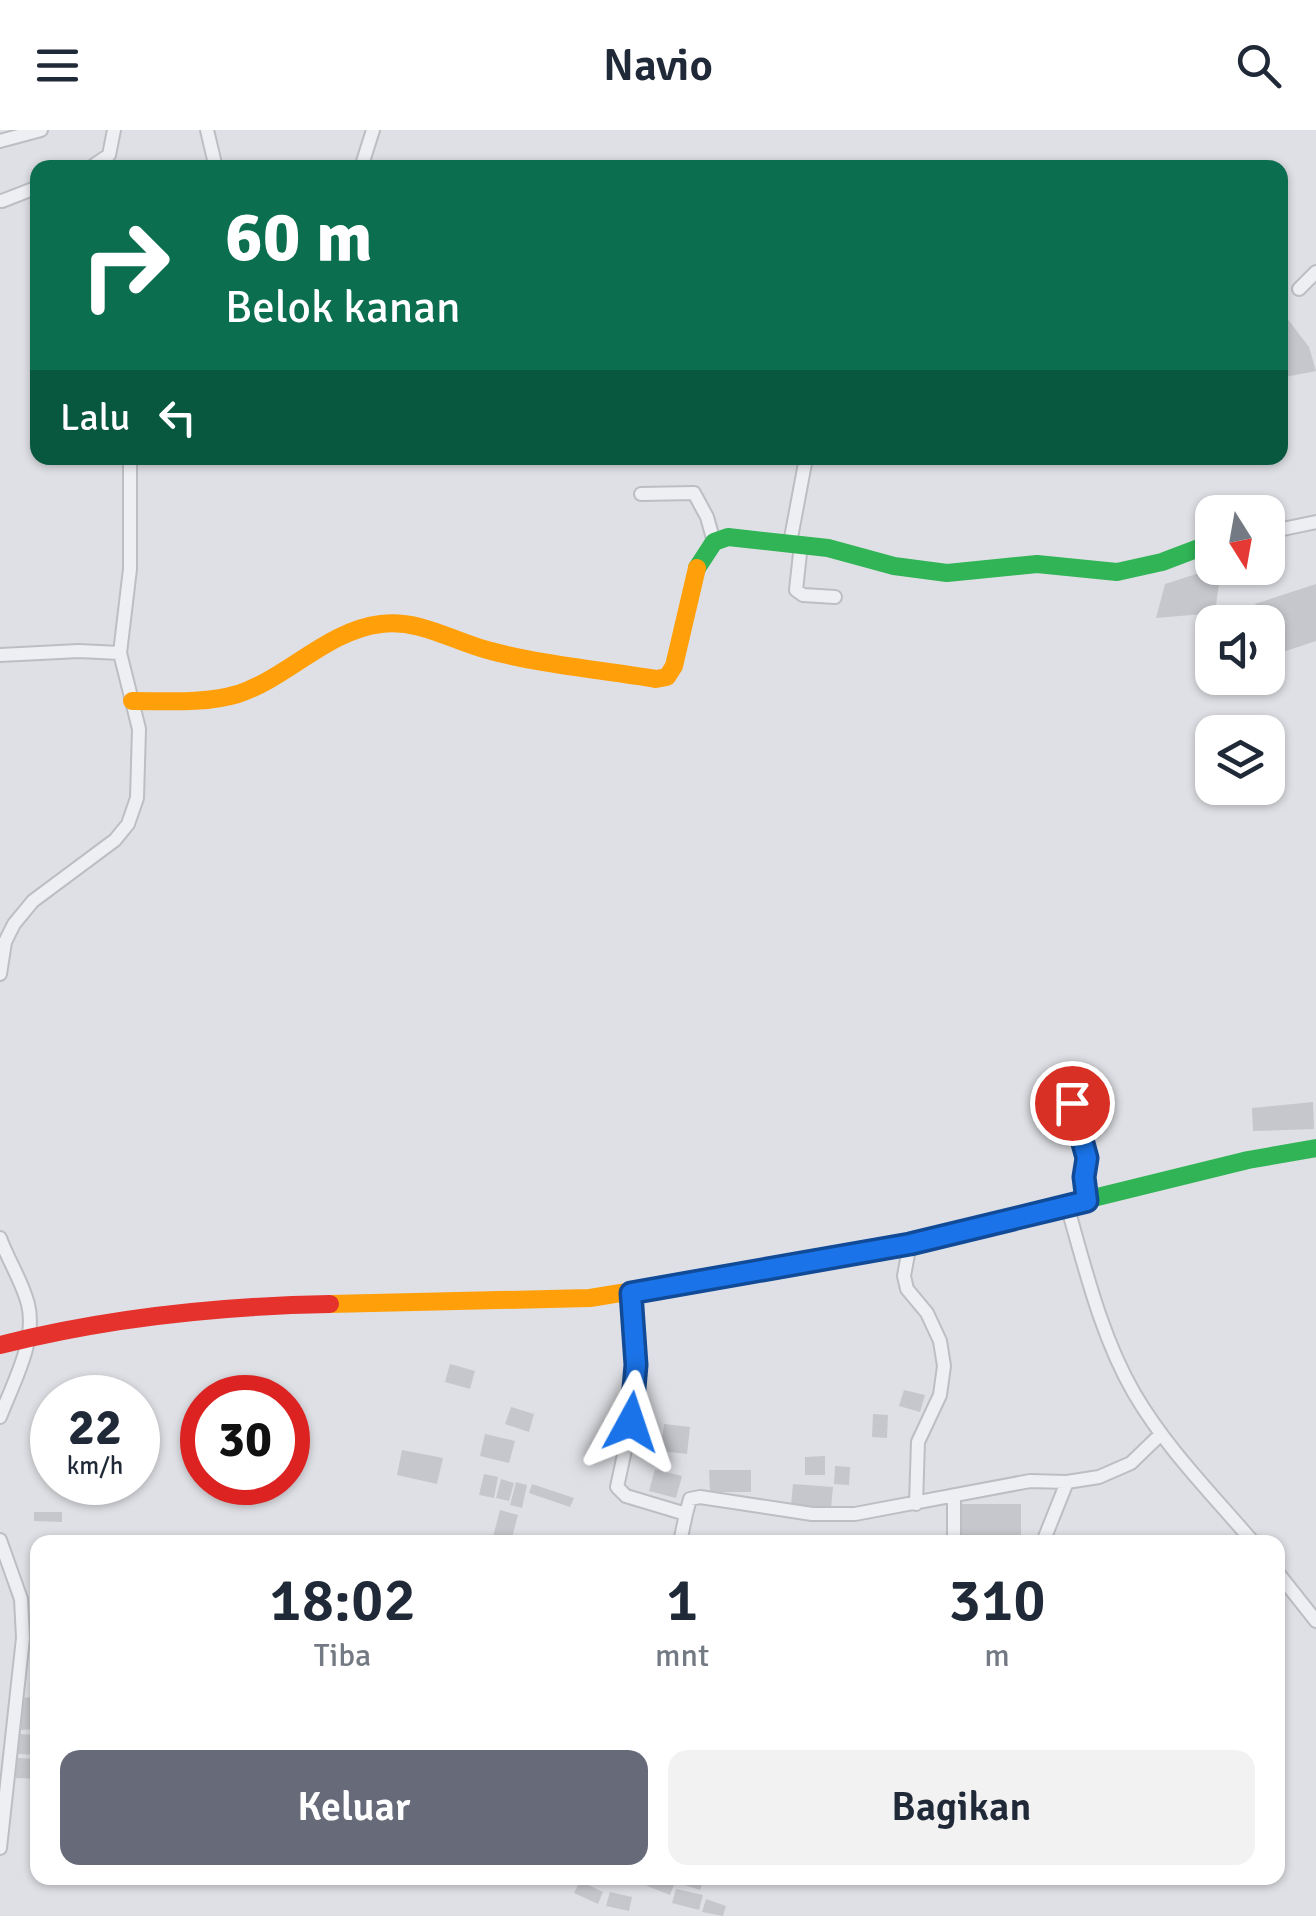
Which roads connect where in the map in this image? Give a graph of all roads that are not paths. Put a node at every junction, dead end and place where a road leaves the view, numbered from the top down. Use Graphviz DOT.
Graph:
graph roads {
  1 [pos="41,130"];
  2 [pos="114,130"];
  3 [pos="206,130"];
  4 [pos="373,130"];
  5 [pos="0,141"];
  6 [pos="102,160"];
  7 [pos="214,160"];
  8 [pos="364,160"];
  9 [pos="30,191"];
  10 [pos="2,201"];
  11 [pos="1316,272"];
  12 [pos="1299,289"];
  13 [pos="130,465"];
  14 [pos="805,465"];
  15 [pos="641,494"];
  16 [pos="1316,522"];
  17 [pos="1285,528"];
  18 [pos="714,542"];
  19 [pos="796,544"];
  20 [pos="1195,549"];
  21 [pos="835,597"];
  22 [pos="120,653"];
  23 [pos="0,655"];
  24 [pos="132,701"];
  25 [pos="0,974"];
  26 [pos="1072,1103"];
  27 [pos="1316,1148"];
  28 [pos="1087,1201"];
  29 [pos="1067,1205"];
  30 [pos="0,1238"];
  31 [pos="910,1244"];
  32 [pos="631,1293"];
  33 [pos="29,1338"];
  34 [pos="0,1345"];
  35 [pos="0,1418"];
  36 [pos="1161,1434"];
  37 [pos="1067,1482"];
  38 [pos="954,1498"];
  39 [pos="916,1504"];
  40 [pos="686,1514"];
  41 [pos="682,1535"];
  42 [pos="954,1535"];
  43 [pos="1046,1535"];
  44 [pos="1247,1535"];
  45 [pos="0,1540"];
  46 [pos="1285,1582"];
  47 [pos="1316,1621"];
  48 [pos="0,1848"];
  1 -- 5 [label="street"];
  2 -- 6 [label="street"];
  3 -- 7 [label="street"];
  4 -- 8 [label="street"];
  9 -- 10 [label="street"];
  11 -- 12 [label="street"];
  13 -- 22 [label="street"];
  14 -- 19 [label="street"];
  15 -- 18 [label="street"];
  16 -- 17 [label="street"];
  18 -- 19 [label="street"];
  18 -- 24 [label="street"];
  19 -- 20 [label="street"];
  19 -- 21 [label="street"];
  22 -- 23 [label="street"];
  22 -- 24 [label="street"];
  24 -- 25 [label="street"];
  26 -- 28 [label="street"];
  27 -- 28 [label="street"];
  28 -- 29 [label="street"];
  29 -- 31 [label="street"];
  29 -- 36 [label="street"];
  30 -- 33 [label="street"];
  31 -- 32 [label="street"];
  31 -- 39 [label="street"];
  32 -- 33 [label="street"];
  32 -- 40 [label="street"];
  33 -- 34 [label="street"];
  33 -- 35 [label="street"];
  36 -- 37 [label="street"];
  36 -- 44 [label="street"];
  37 -- 38 [label="street"];
  37 -- 43 [label="street"];
  38 -- 39 [label="street"];
  38 -- 42 [label="street"];
  39 -- 40 [label="street"];
  40 -- 41 [label="street"];
  45 -- 48 [label="street"];
  46 -- 47 [label="street"];
}
